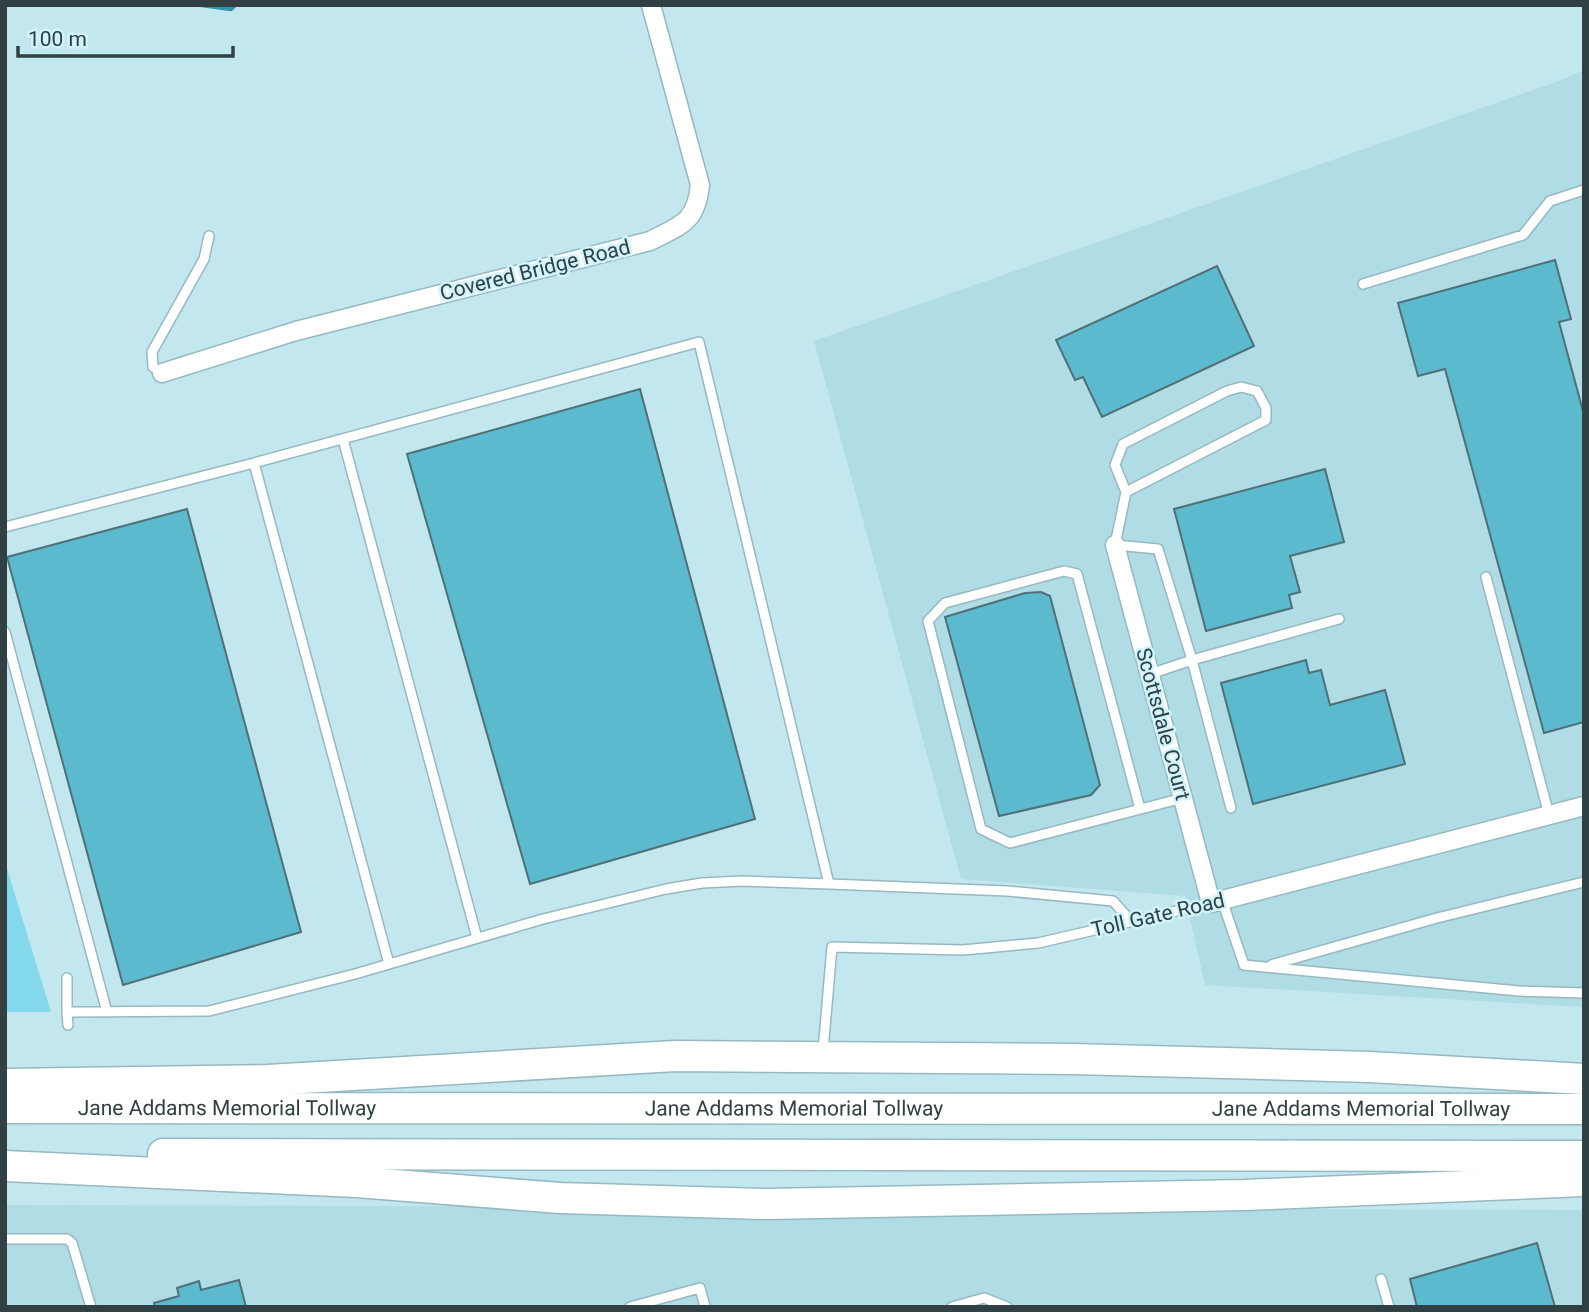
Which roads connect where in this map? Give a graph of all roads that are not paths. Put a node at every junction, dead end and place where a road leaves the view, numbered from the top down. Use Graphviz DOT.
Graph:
graph roads {
  1 [pos="651,5"];
  2 [pos="1584,190"];
  3 [pos="209,236"];
  4 [pos="1363,284"];
  5 [pos="162,373"];
  6 [pos="343,439"];
  7 [pos="254,463"];
  8 [pos="1126,492"];
  9 [pos="5,527"];
  10 [pos="1115,545"];
  11 [pos="1486,577"];
  12 [pos="1339,619"];
  13 [pos="5,632"];
  14 [pos="1192,660"];
  15 [pos="1150,674"];
  16 [pos="1183,798"];
  17 [pos="1584,806"];
  18 [pos="1231,808"];
  19 [pos="1140,809"];
  20 [pos="1549,815"];
  21 [pos="1584,882"];
  22 [pos="829,884"];
  23 [pos="1217,901"];
  24 [pos="1131,921"];
  25 [pos="477,938"];
  26 [pos="389,964"];
  27 [pos="1264,967"];
  28 [pos="67,978"];
  29 [pos="1584,993"];
  30 [pos="68,1012"];
  31 [pos="107,1012"];
  32 [pos="68,1025"];
  33 [pos="823,1057"];
  34 [pos="1584,1079"];
  35 [pos="5,1084"];
  36 [pos="5,1108"];
  37 [pos="1584,1109"];
  38 [pos="5,1154"];
  39 [pos="1584,1156"];
  40 [pos="5,1166"];
  41 [pos="1584,1181"];
  42 [pos="5,1239"];
  43 [pos="1381,1279"];
  44 [pos="91,1307"];
  45 [pos="630,1307"];
  46 [pos="705,1307"];
  47 [pos="952,1307"];
  48 [pos="1007,1307"];
  49 [pos="1389,1307"];
  1 -- 5 [label="street, Covered Bridge Road"];
  2 -- 4 [label="lane"];
  3 -- 5 [label="lane"];
  6 -- 7 [label="lane"];
  6 -- 22 [label="lane"];
  6 -- 25 [label="lane"];
  7 -- 9 [label="lane"];
  7 -- 26 [label="lane"];
  8 -- 8 [label="lane"];
  8 -- 10 [label="lane"];
  10 -- 14 [label="lane"];
  10 -- 15 [label="street, Scottsdale Court"];
  11 -- 20 [label="lane"];
  12 -- 14 [label="lane"];
  13 -- 31 [label="lane"];
  14 -- 15 [label="lane"];
  14 -- 18 [label="lane"];
  15 -- 16 [label="street, Scottsdale Court"];
  16 -- 19 [label="lane"];
  16 -- 23 [label="street, Scottsdale Court"];
  17 -- 20 [label="street, Toll Gate Road"];
  19 -- 19 [label="lane"];
  20 -- 23 [label="street, Toll Gate Road"];
  21 -- 27 [label="lane"];
  22 -- 24 [label="lane"];
  22 -- 25 [label="lane"];
  23 -- 24 [label="lane, Toll Gate Road"];
  23 -- 27 [label="lane"];
  24 -- 33 [label="lane, Toll Gate Road"];
  25 -- 26 [label="lane"];
  26 -- 31 [label="lane"];
  27 -- 29 [label="lane"];
  28 -- 30 [label="lane"];
  30 -- 31 [label="lane"];
  30 -- 32 [label="lane"];
  33 -- 34 [label="highway"];
  33 -- 35 [label="highway"];
  36 -- 37 [label="highway, Jane Addams Memorial Tollway"];
  38 -- 39 [label="highway"];
  40 -- 41 [label="highway"];
  42 -- 44 [label="lane"];
  43 -- 49 [label="lane"];
  45 -- 46 [label="lane"];
  47 -- 48 [label="lane"];
}
